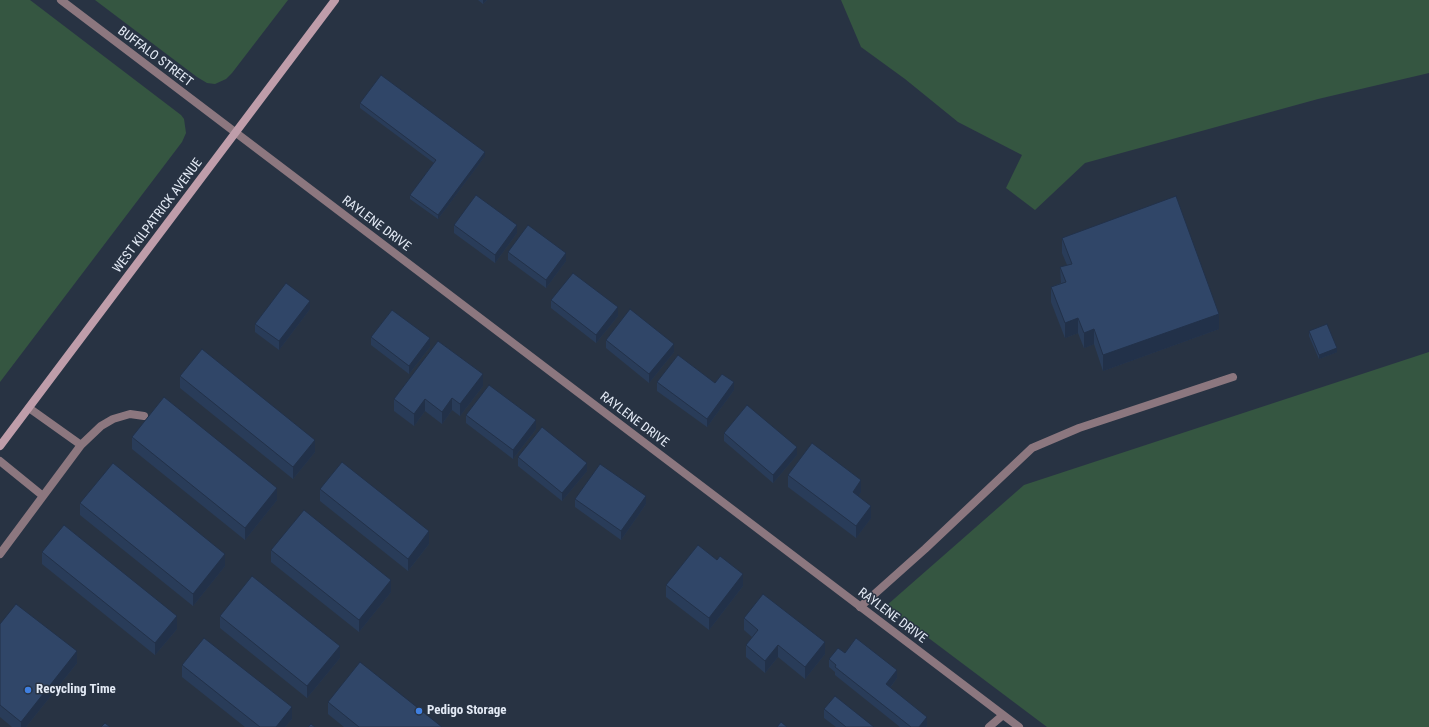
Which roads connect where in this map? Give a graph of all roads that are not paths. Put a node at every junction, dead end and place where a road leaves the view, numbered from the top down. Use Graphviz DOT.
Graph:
graph roads {
  1 [pos="61,0"];
  2 [pos="336,0"];
  3 [pos="235,133"];
  4 [pos="1233,377"];
  5 [pos="29,408"];
  6 [pos="144,416"];
  7 [pos="0,446"];
  8 [pos="81,446"];
  9 [pos="0,461"];
  10 [pos="43,496"];
  11 [pos="0,554"];
  12 [pos="860,607"];
  13 [pos="1003,715"];
  14 [pos="989,727"];
  15 [pos="1019,727"];
  1 -- 3 [label="street, BUFFALO STREET"];
  2 -- 3 [label="main road, WEST KILPATRICK AVENUE"];
  3 -- 5 [label="main road, WEST KILPATRICK AVENUE"];
  3 -- 12 [label="street, RAYLENE DRIVE"];
  4 -- 12 [label="street"];
  5 -- 7 [label="main road, WEST KILPATRICK AVENUE"];
  5 -- 8 [label="street"];
  6 -- 8 [label="street"];
  8 -- 10 [label="street"];
  9 -- 10 [label="street"];
  10 -- 11 [label="street"];
  12 -- 13 [label="street, RAYLENE DRIVE"];
  13 -- 14 [label="street"];
  13 -- 15 [label="street, RAYLENE DRIVE"];
}
